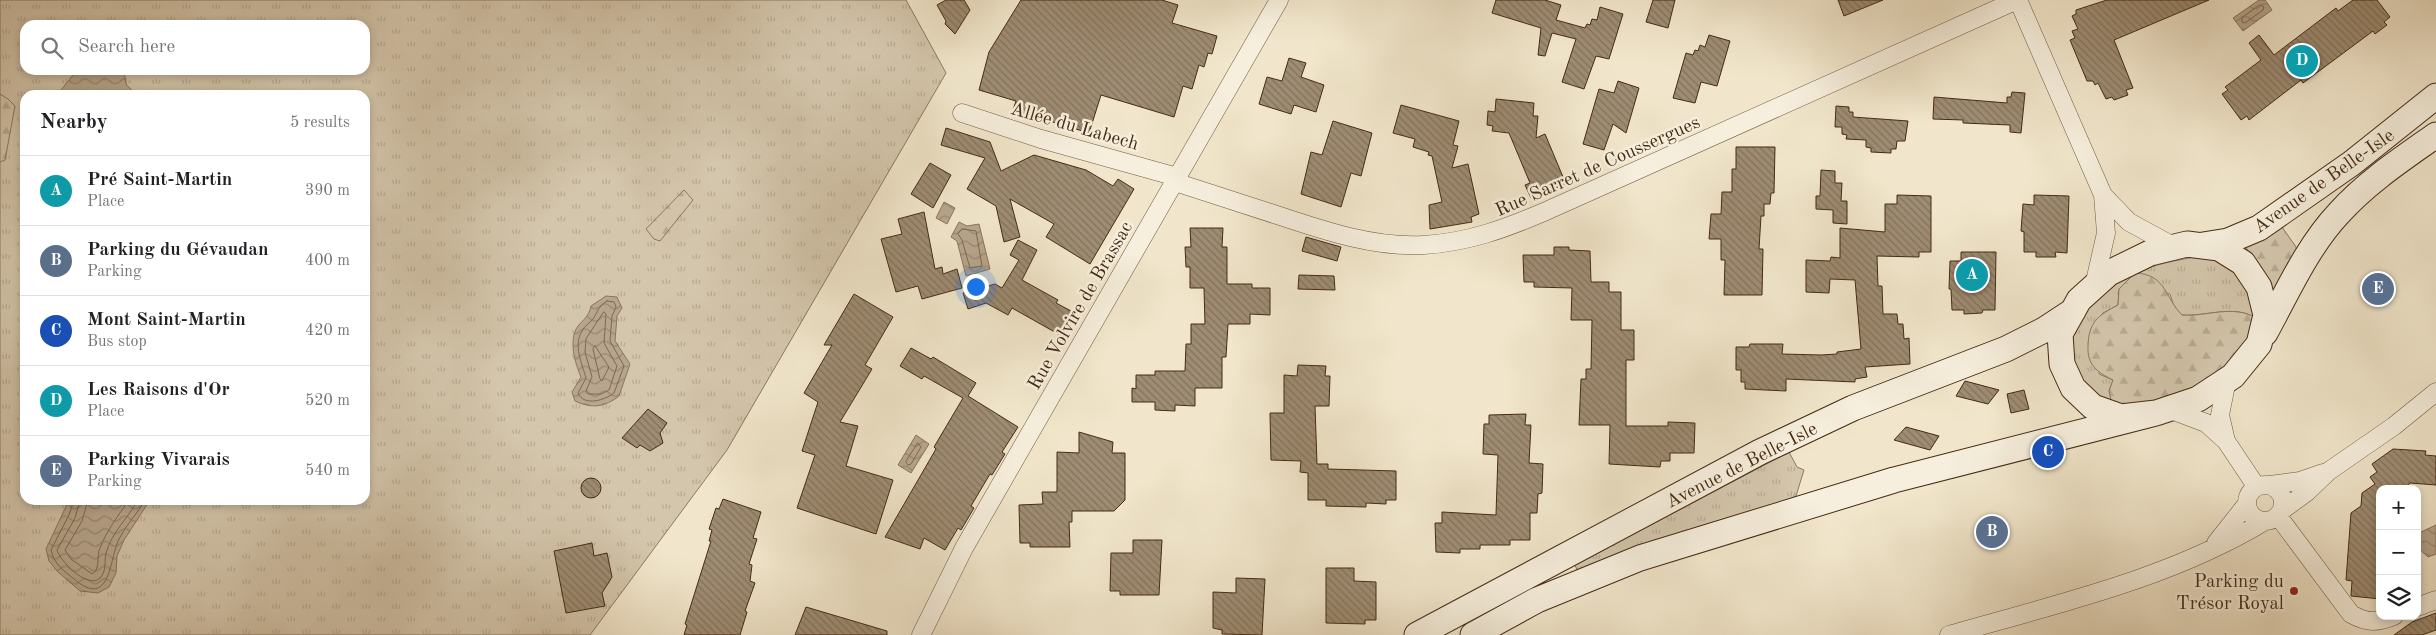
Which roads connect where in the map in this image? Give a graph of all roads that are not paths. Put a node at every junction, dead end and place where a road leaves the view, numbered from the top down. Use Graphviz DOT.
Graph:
graph roads {
  1 [pos="1279,0"];
  2 [pos="2018,0"];
  3 [pos="2436,96"];
  4 [pos="962,113"];
  5 [pos="2436,135"];
  6 [pos="1176,180"];
  7 [pos="2103,196"];
  8 [pos="2200,246"];
  9 [pos="2175,247"];
  10 [pos="2094,286"];
  11 [pos="2073,311"];
  12 [pos="2259,344"];
  13 [pos="2227,380"];
  14 [pos="2436,392"];
  15 [pos="2162,411"];
  16 [pos="2226,441"];
  17 [pos="2329,471"];
  18 [pos="2263,486"];
  19 [pos="2246,505"];
  20 [pos="2275,516"];
  21 [pos="2212,548"];
  22 [pos="2436,600"];
  23 [pos="2421,606"];
  24 [pos="2382,620"];
  25 [pos="921,635"];
  26 [pos="1417,635"];
  27 [pos="1473,635"];
  28 [pos="1950,635"];
  1 -- 6 [label="street, Rue Volvire de Brassac"];
  2 -- 6 [label="street, Rue Sarret de Coussergues"];
  2 -- 7 [label="street"];
  3 -- 8 [label="street, Avenue de Belle-Isle"];
  4 -- 6 [label="street, Allée du Labech"];
  5 -- 12 [label="street, Avenue de Belle-Isle"];
  6 -- 25 [label="street, Rue Volvire de Brassac"];
  7 -- 9 [label="street"];
  7 -- 10 [label="street"];
  8 -- 9 [label="street"];
  8 -- 12 [label="street"];
  9 -- 10 [label="street"];
  10 -- 11 [label="street"];
  11 -- 15 [label="street"];
  11 -- 26 [label="street, Avenue de Belle-Isle"];
  12 -- 13 [label="street, Avenue de Belle-Isle"];
  13 -- 15 [label="street, Avenue de Belle-Isle"];
  13 -- 16 [label="street"];
  14 -- 17 [label="street"];
  15 -- 16 [label="street"];
  15 -- 27 [label="street"];
  16 -- 18 [label="street"];
  17 -- 18 [label="street"];
  17 -- 20 [label="street"];
  18 -- 19 [label="street"];
  18 -- 20 [label="street"];
  19 -- 20 [label="street"];
  19 -- 21 [label="street"];
  20 -- 21 [label="street"];
  20 -- 24 [label="street"];
  21 -- 28 [label="street"];
  22 -- 23 [label="street"];
}
